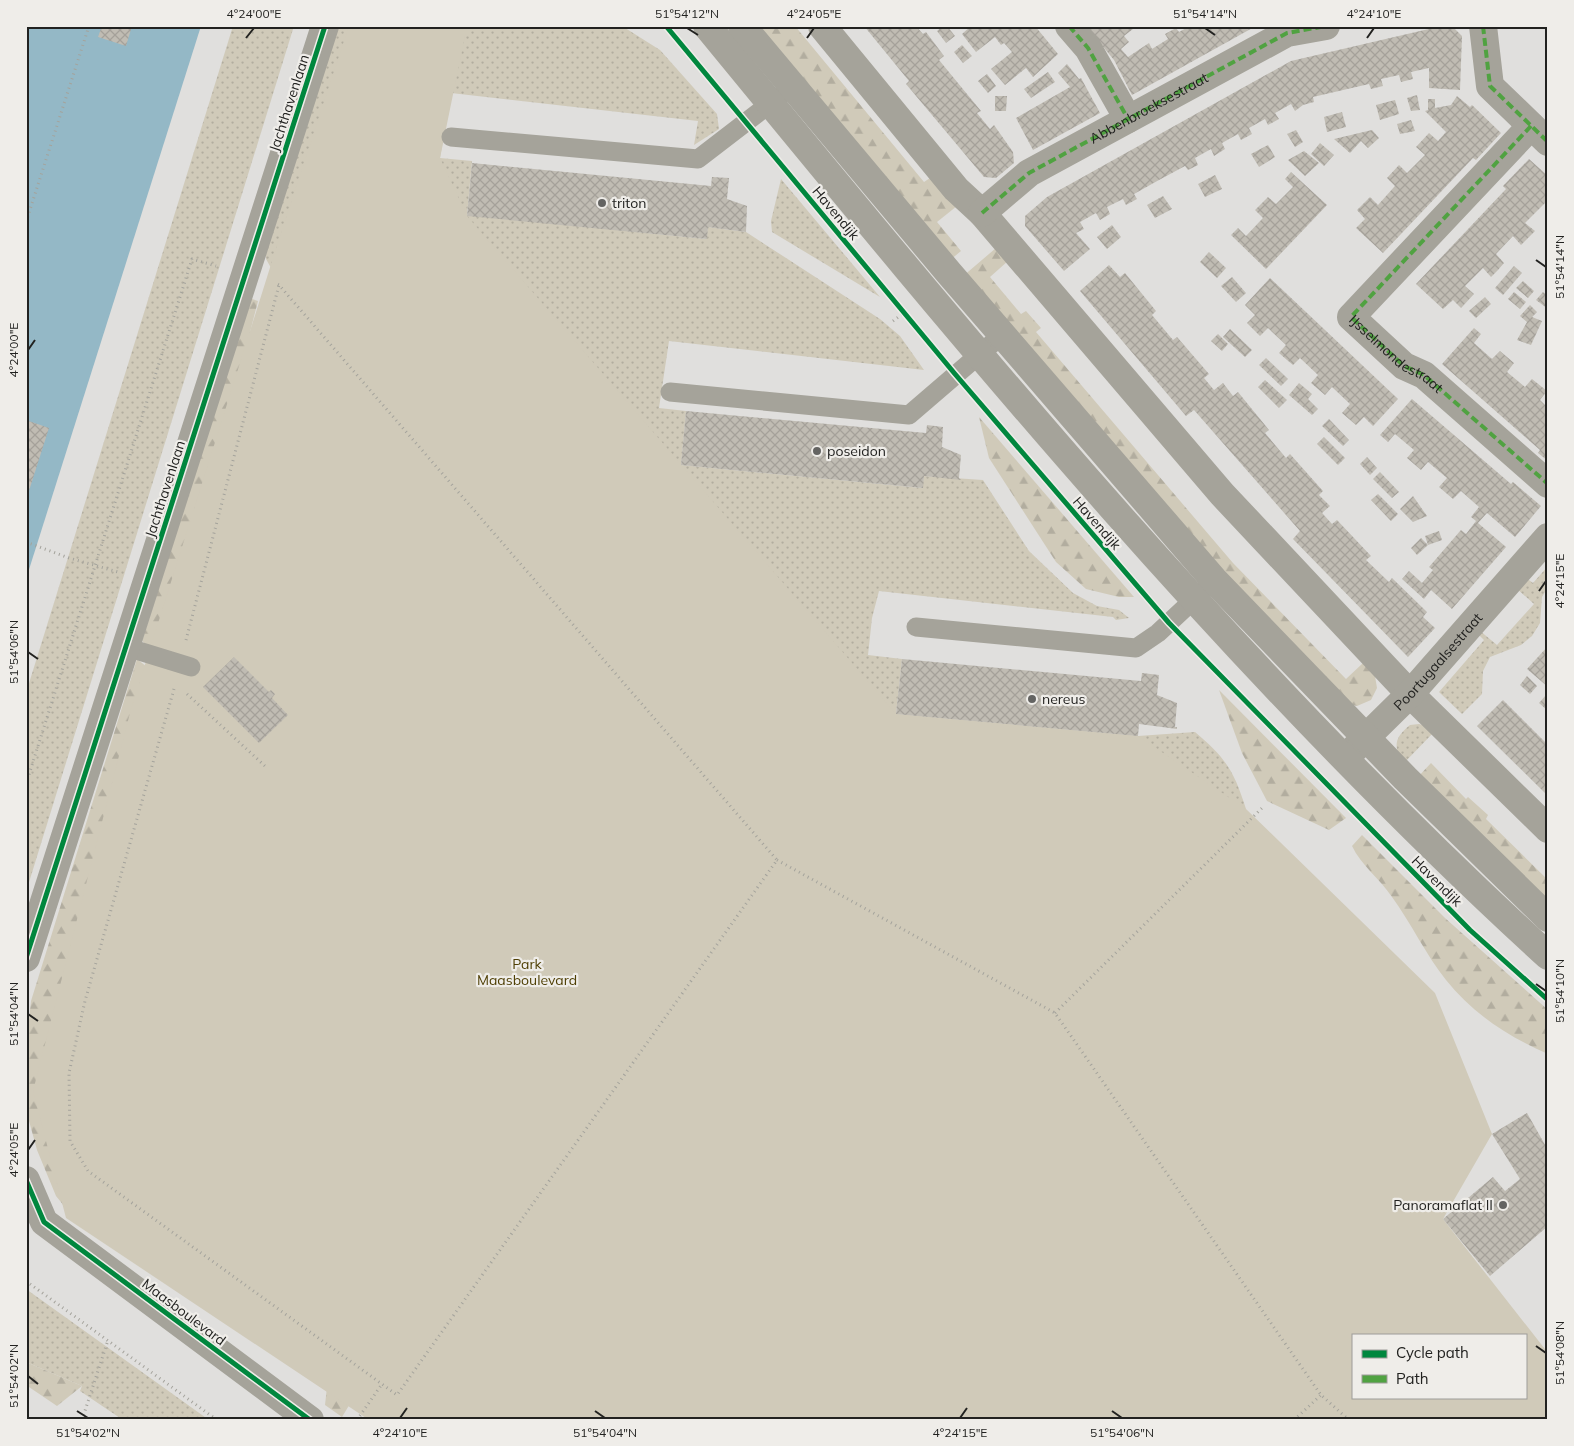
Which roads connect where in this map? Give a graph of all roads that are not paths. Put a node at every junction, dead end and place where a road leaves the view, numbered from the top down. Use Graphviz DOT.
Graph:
graph roads {
  1 [pos="325,26"];
  2 [pos="707,26"];
  3 [pos="742,26"];
  4 [pos="822,26"];
  5 [pos="1069,26"];
  6 [pos="1326,26"];
  7 [pos="1483,26"];
  8 [pos="792,86"];
  9 [pos="771,104"];
  10 [pos="1128,119"];
  11 [pos="1540,134"];
  12 [pos="451,136"];
  13 [pos="982,214"];
  14 [pos="1002,335"];
  15 [pos="980,354"];
  16 [pos="670,392"];
  17 [pos="1548,484"];
  18 [pos="1548,537"];
  19 [pos="1204,589"];
  20 [pos="916,627"];
  21 [pos="126,647"];
  22 [pos="186,666"];
  23 [pos="1410,694"];
  24 [pos="1365,738"];
  25 [pos="1345,758"];
  26 [pos="1548,829"];
  27 [pos="1548,918"];
  28 [pos="1548,956"];
  29 [pos="26,958"];
  30 [pos="26,1180"];
  31 [pos="310,1420"];
  1 -- 21 [label="street, Jachthavenlaan"];
  2 -- 9 [label="street, Havendijk"];
  3 -- 8 [label="street, Havendijk"];
  4 -- 13 [label="street"];
  5 -- 10 [label="street"];
  6 -- 10 [label="street, Abbenbroeksestraat"];
  7 -- 11 [label="street"];
  8 -- 9 [label="lane"];
  8 -- 14 [label="street, Havendijk"];
  9 -- 12 [label="lane"];
  9 -- 15 [label="street, Havendijk"];
  10 -- 13 [label="street, Abbenbroeksestraat"];
  11 -- 17 [label="street, IJsselmondestraat"];
  13 -- 23 [label="street"];
  14 -- 15 [label="lane"];
  14 -- 19 [label="street, Havendijk"];
  15 -- 16 [label="lane"];
  15 -- 19 [label="street, Havendijk"];
  18 -- 23 [label="street, Poortugaalsestraat"];
  19 -- 20 [label="lane"];
  19 -- 24 [label="street, Havendijk"];
  19 -- 25 [label="street, Havendijk"];
  21 -- 22 [label="lane"];
  21 -- 29 [label="street, Jachthavenlaan"];
  23 -- 24 [label="street, Poortugaalsestraat"];
  23 -- 26 [label="street"];
  24 -- 25 [label="street, Poortugaalsestraat"];
  24 -- 27 [label="street, Havendijk"];
  25 -- 28 [label="street, Havendijk"];
  30 -- 31 [label="street, Maasboulevard"];
}
